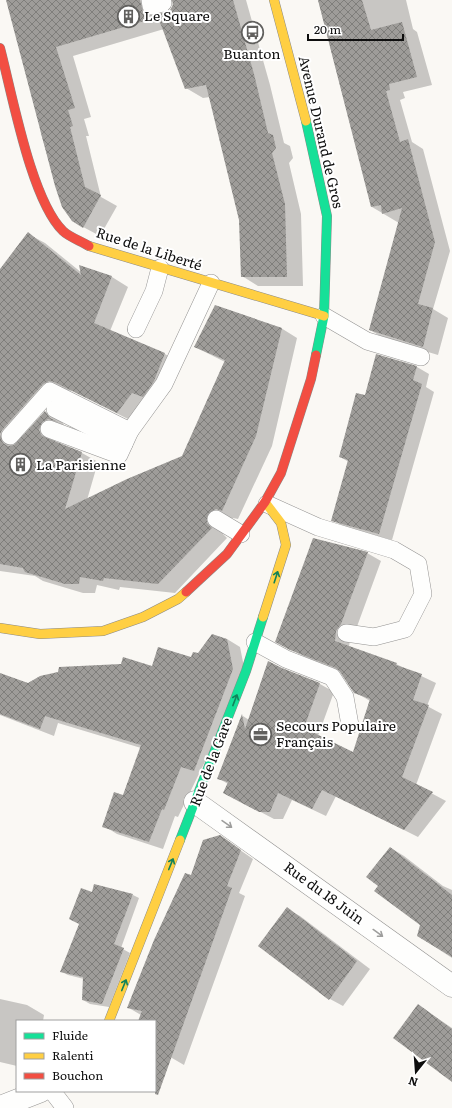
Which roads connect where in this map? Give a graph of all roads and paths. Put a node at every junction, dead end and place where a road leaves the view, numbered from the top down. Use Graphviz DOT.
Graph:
graph roads {
  1 [pos="274,0"];
  2 [pos="0,48"];
  3 [pos="160,268"];
  4 [pos="211,283"];
  5 [pos="324,316"];
  6 [pos="136,329"];
  7 [pos="421,357"];
  8 [pos="54,409"];
  9 [pos="49,429"];
  10 [pos="10,436"];
  11 [pos="127,438"];
  12 [pos="264,502"];
  13 [pos="216,519"];
  14 [pos="241,534"];
  15 [pos="0,628"];
  16 [pos="346,633"];
  17 [pos="255,642"];
  18 [pos="350,725"];
  19 [pos="195,802"];
  20 [pos="452,986"];
  21 [pos="109,1020"];
  22 [pos="39,1092"];
  23 [pos="53,1092"];
  24 [pos="0,1107"];
  25 [pos="65,1108"];
  1 -- 5 [label="street, Avenue Durand de Gros"];
  2 -- 3 [label="street, Rue de la Liberté"];
  3 -- 4 [label="street, Rue de la Liberté"];
  3 -- 6 [label="lane"];
  4 -- 5 [label="street, Rue de la Liberté"];
  4 -- 11 [label="lane"];
  5 -- 7 [label="lane"];
  5 -- 12 [label="street, Avenue Durand de Gros"];
  8 -- 11 [label="lane"];
  9 -- 11 [label="lane"];
  10 -- 11 [label="lane"];
  12 -- 14 [label="street, Avenue Durand de Gros"];
  12 -- 16 [label="lane"];
  17 -- 12 [label="street, Rue de la Gare, one-way"];
  13 -- 14 [label="lane"];
  14 -- 15 [label="street, Avenue Durand de Gros"];
  17 -- 18 [label="lane"];
  19 -- 17 [label="street, Rue de la Gare, one-way"];
  19 -- 20 [label="street, Rue du 18 Juin, one-way"];
  21 -- 19 [label="street, Rue de la Gare, one-way"];
  22 -- 24 [label="street"];
  23 -- 25 [label="lane"];
}
